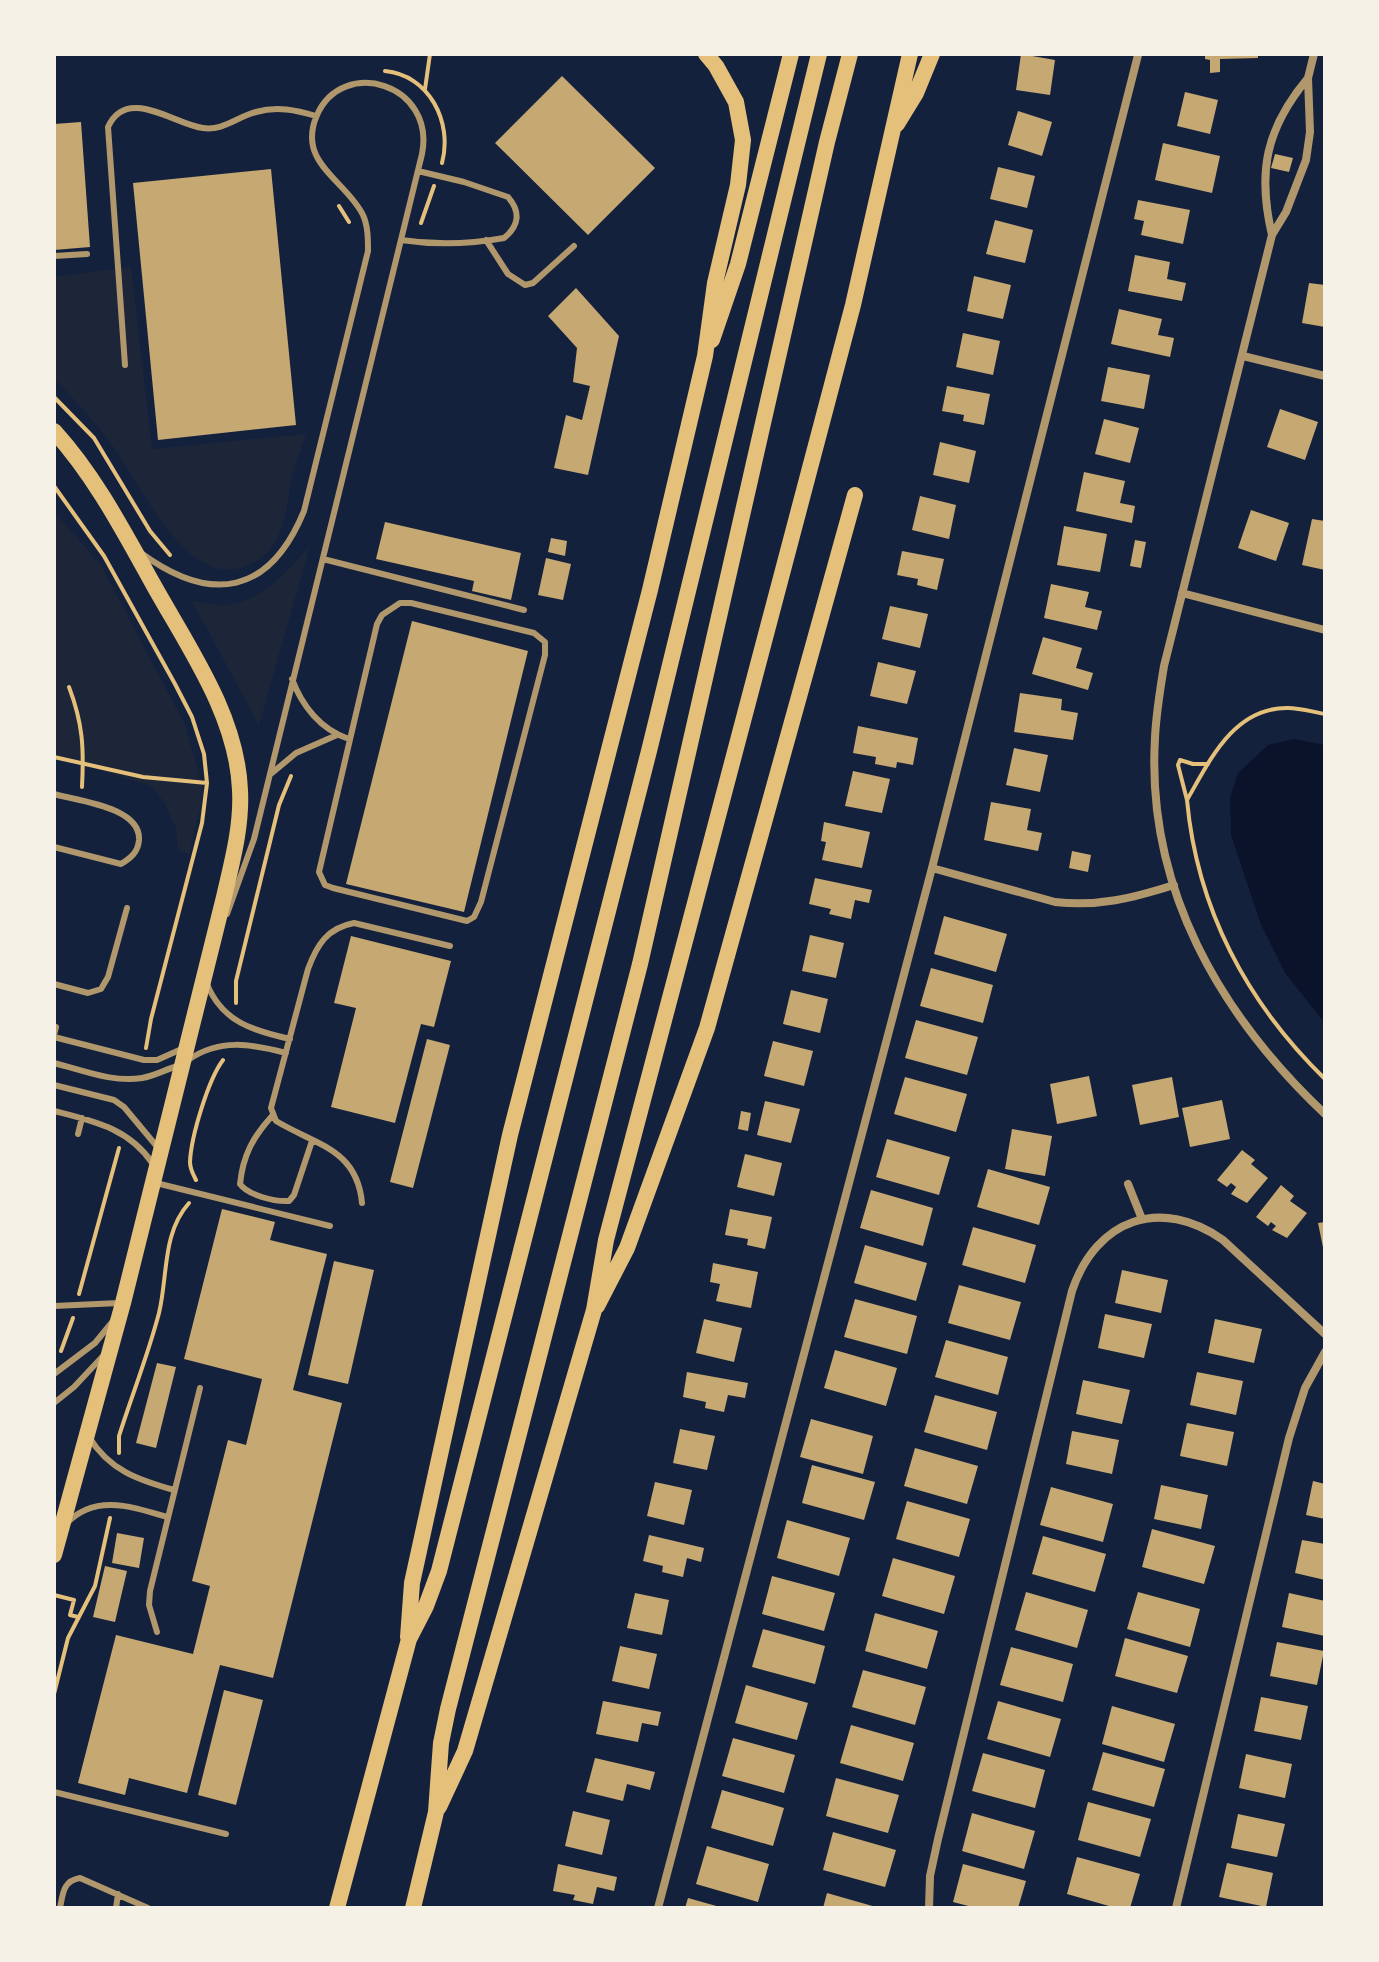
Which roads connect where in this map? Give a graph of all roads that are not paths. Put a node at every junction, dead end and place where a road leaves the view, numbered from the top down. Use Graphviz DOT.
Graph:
graph roads {
  1 [pos="706,54"];
  2 [pos="791,54"];
  3 [pos="819,54"];
  4 [pos="850,54"];
  5 [pos="910,54"];
  6 [pos="932,54"];
  7 [pos="1314,54"];
  8 [pos="1138,55"];
  9 [pos="1308,78"];
  10 [pos="316,116"];
  11 [pos="894,129"];
  12 [pos="418,171"];
  13 [pos="1272,235"];
  14 [pos="401,240"];
  15 [pos="486,240"];
  16 [pos="574,246"];
  17 [pos="87,254"];
  18 [pos="54,256"];
  19 [pos="705,356"];
  20 [pos="1243,356"];
  21 [pos="125,365"];
  22 [pos="1325,376"];
  23 [pos="54,431"];
  24 [pos="855,495"];
  25 [pos="132,546"];
  26 [pos="323,559"];
  27 [pos="1182,593"];
  28 [pos="524,610"];
  29 [pos="1325,630"];
  30 [pos="292,679"];
  31 [pos="337,735"];
  32 [pos="349,739"];
  33 [pos="270,774"];
  34 [pos="54,794"];
  35 [pos="54,847"];
  36 [pos="932,868"];
  37 [pos="1174,885"];
  38 [pos="127,908"];
  39 [pos="450,946"];
  40 [pos="210,952"];
  41 [pos="204,977"];
  42 [pos="54,984"];
  43 [pos="56,1027"];
  44 [pos="88,1035"];
  45 [pos="54,1036"];
  46 [pos="290,1039"];
  47 [pos="85,1045"];
  48 [pos="187,1047"];
  49 [pos="286,1053"];
  50 [pos="54,1063"];
  51 [pos="182,1064"];
  52 [pos="54,1085"];
  53 [pos="54,1111"];
  54 [pos="1325,1114"];
  55 [pos="272,1116"];
  56 [pos="82,1118"];
  57 [pos="78,1134"];
  58 [pos="312,1141"];
  59 [pos="161,1151"];
  60 [pos="155,1175"];
  61 [pos="1128,1184"];
  62 [pos="362,1203"];
  63 [pos="1142,1219"];
  64 [pos="330,1226"];
  65 [pos="54,1306"];
  66 [pos="122,1308"];
  67 [pos="594,1310"];
  68 [pos="1325,1334"];
  69 [pos="112,1344"];
  70 [pos="1325,1352"];
  71 [pos="54,1374"];
  72 [pos="200,1388"];
  73 [pos="54,1403"];
  74 [pos="87,1433"];
  75 [pos="174,1490"];
  76 [pos="167,1517"];
  77 [pos="60,1531"];
  78 [pos="54,1555"];
  79 [pos="157,1632"];
  80 [pos="409,1639"];
  81 [pos="54,1792"];
  82 [pos="436,1812"];
  83 [pos="226,1834"];
  84 [pos="118,1894"];
  85 [pos="60,1908"];
  86 [pos="116,1908"];
  87 [pos="148,1908"];
  88 [pos="337,1908"];
  89 [pos="413,1908"];
  90 [pos="658,1908"];
  91 [pos="929,1908"];
  92 [pos="1176,1908"];
  1 -- 19 [label="main road"];
  2 -- 19 [label="main road"];
  3 -- 80 [label="main road"];
  4 -- 82 [label="main road"];
  5 -- 11 [label="main road"];
  6 -- 11 [label="main road"];
  7 -- 9 [label="street"];
  8 -- 36 [label="street"];
  9 -- 13 [label="street"];
  9 -- 13 [label="street"];
  10 -- 12 [label="lane"];
  10 -- 21 [label="lane"];
  10 -- 25 [label="lane"];
  11 -- 67 [label="main road"];
  12 -- 14 [label="lane"];
  12 -- 15 [label="lane"];
  13 -- 20 [label="street"];
  14 -- 15 [label="lane"];
  14 -- 26 [label="lane"];
  15 -- 16 [label="lane"];
  17 -- 18 [label="lane"];
  19 -- 80 [label="main road"];
  20 -- 22 [label="street"];
  20 -- 27 [label="street"];
  23 -- 25 [label="main road"];
  24 -- 67 [label="main road"];
  25 -- 40 [label="main road"];
  26 -- 28 [label="lane"];
  26 -- 30 [label="lane"];
  27 -- 29 [label="street"];
  27 -- 37 [label="street"];
  30 -- 31 [label="lane"];
  30 -- 33 [label="lane"];
  31 -- 32 [label="lane"];
  31 -- 33 [label="lane"];
  32 -- 32 [label="lane"];
  33 -- 40 [label="lane"];
  34 -- 35 [label="lane"];
  36 -- 37 [label="street"];
  36 -- 90 [label="street"];
  37 -- 54 [label="street"];
  38 -- 42 [label="lane"];
  39 -- 46 [label="lane"];
  40 -- 41 [label="main road"];
  41 -- 46 [label="lane"];
  41 -- 48 [label="main road"];
  43 -- 45 [label="lane"];
  44 -- 47 [label="lane"];
  45 -- 47 [label="lane"];
  46 -- 49 [label="lane"];
  47 -- 48 [label="lane"];
  48 -- 51 [label="main road"];
  49 -- 51 [label="lane"];
  49 -- 55 [label="lane"];
  50 -- 51 [label="lane"];
  51 -- 59 [label="main road"];
  52 -- 59 [label="lane"];
  53 -- 56 [label="lane"];
  55 -- 58 [label="lane"];
  55 -- 58 [label="lane"];
  56 -- 57 [label="lane"];
  56 -- 60 [label="lane"];
  58 -- 62 [label="lane"];
  59 -- 60 [label="main road"];
  60 -- 64 [label="lane"];
  60 -- 66 [label="main road"];
  61 -- 63 [label="street"];
  63 -- 68 [label="street"];
  63 -- 91 [label="street"];
  65 -- 66 [label="lane"];
  66 -- 69 [label="main road"];
  66 -- 71 [label="lane"];
  67 -- 82 [label="main road"];
  69 -- 73 [label="lane"];
  69 -- 74 [label="main road"];
  70 -- 92 [label="street"];
  72 -- 75 [label="lane"];
  74 -- 75 [label="lane"];
  74 -- 77 [label="main road"];
  75 -- 76 [label="lane"];
  76 -- 77 [label="lane"];
  76 -- 79 [label="lane"];
  77 -- 78 [label="main road"];
  80 -- 88 [label="main road"];
  81 -- 83 [label="lane"];
  82 -- 89 [label="main road"];
  84 -- 85 [label="lane"];
  84 -- 86 [label="lane"];
  84 -- 87 [label="lane"];
}
